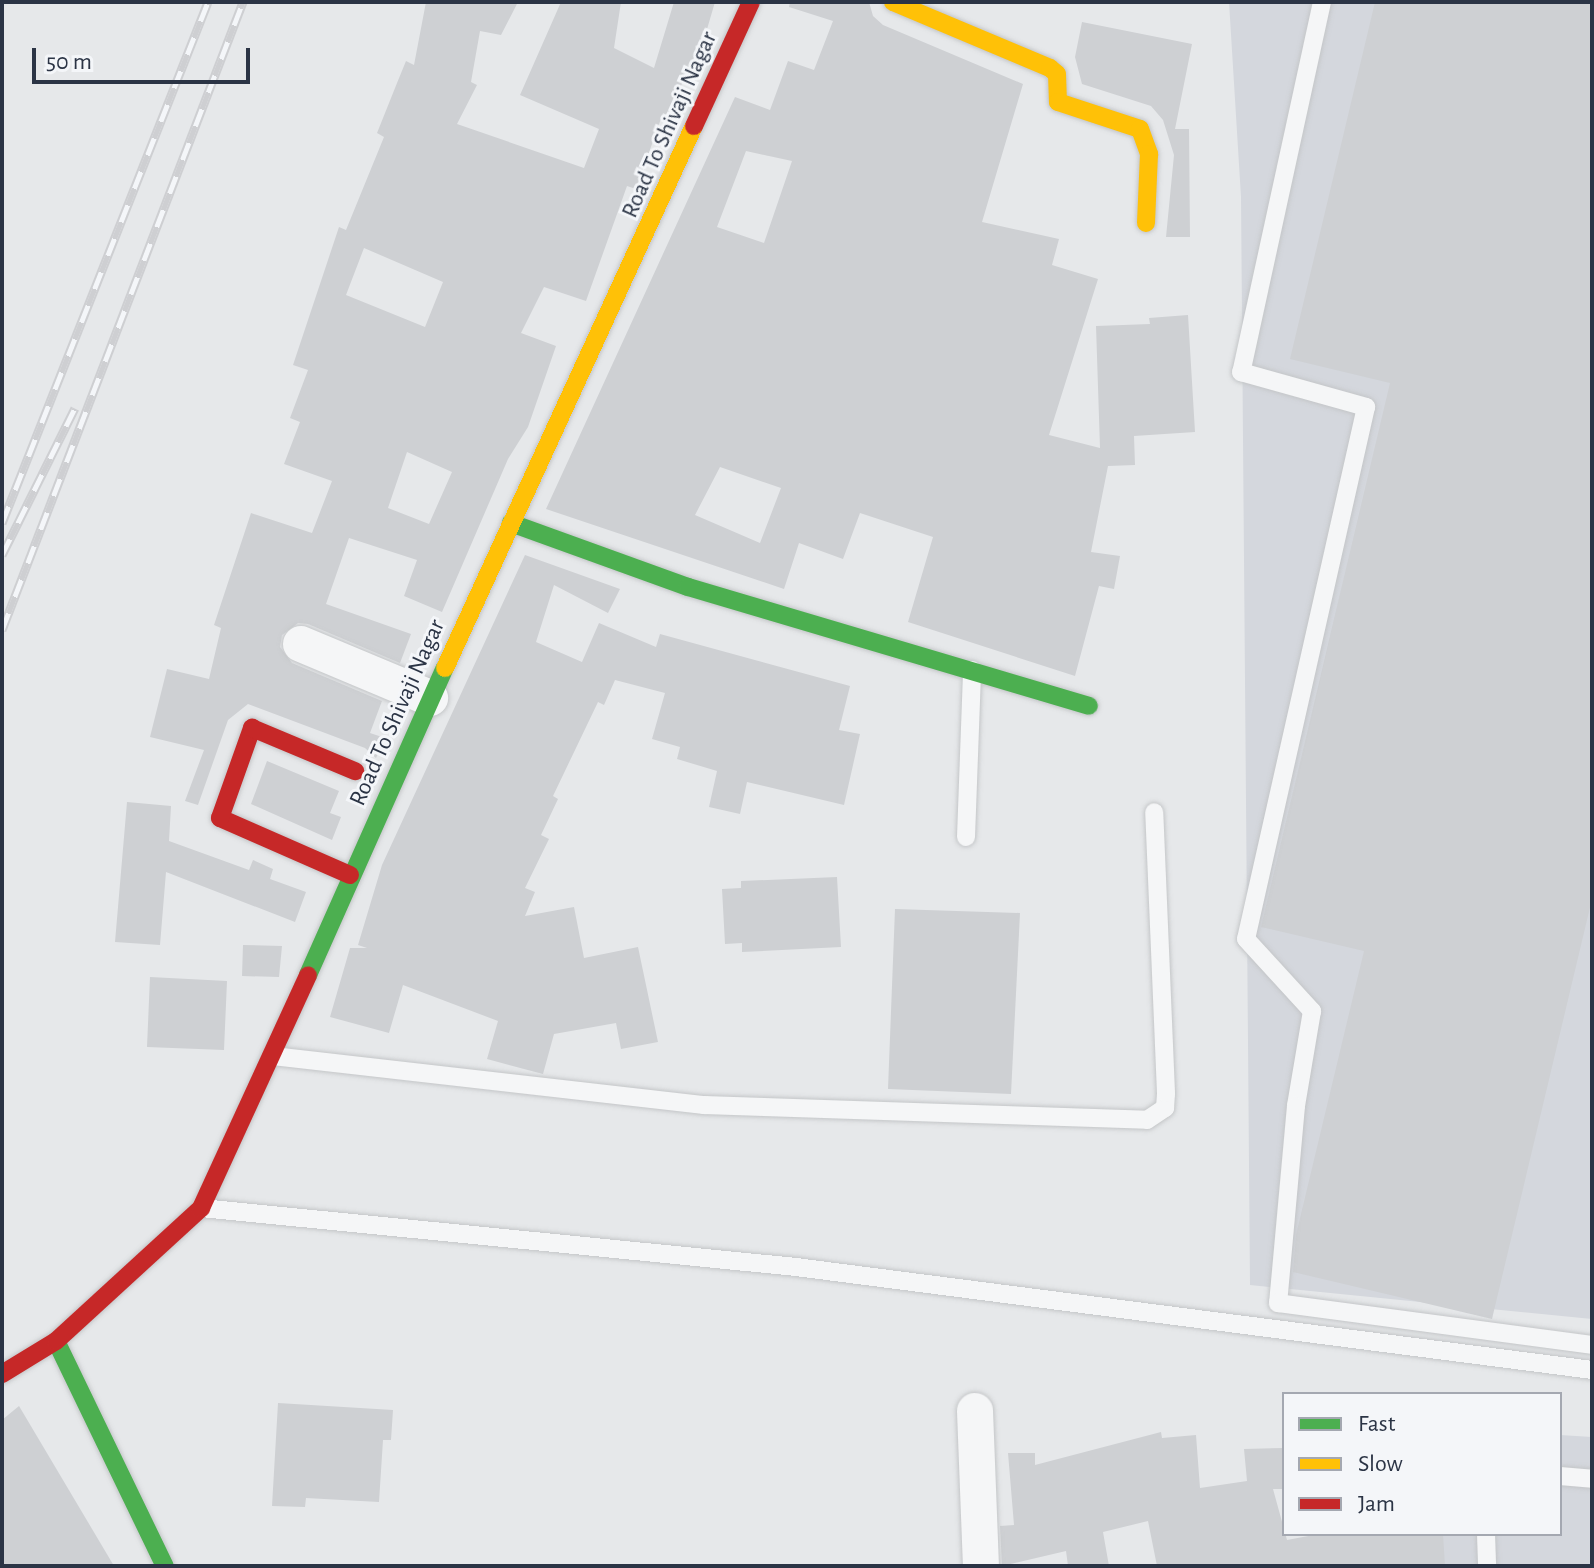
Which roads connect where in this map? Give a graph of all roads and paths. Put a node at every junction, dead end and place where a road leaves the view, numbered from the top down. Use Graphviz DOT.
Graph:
graph roads {
  1 [pos="751,2"];
  2 [pos="893,2"];
  3 [pos="1322,2"];
  4 [pos="1146,223"];
  5 [pos="511,523"];
  6 [pos="301,644"];
  7 [pos="972,670"];
  8 [pos="430,698"];
  9 [pos="1089,706"];
  10 [pos="355,771"];
  11 [pos="1154,812"];
  12 [pos="966,837"];
  13 [pos="350,875"];
  14 [pos="273,1056"];
  15 [pos="201,1208"];
  16 [pos="56,1341"];
  17 [pos="1592,1345"];
  18 [pos="1592,1370"];
  19 [pos="2,1374"];
  20 [pos="975,1411"];
  21 [pos="1562,1476"];
  22 [pos="1592,1479"];
  23 [pos="1486,1536"];
  24 [pos="165,1566"];
  25 [pos="981,1566"];
  26 [pos="1487,1566"];
  1 -- 5 [label="street, Road To Shivaji Nagar"];
  2 -- 4 [label="street"];
  3 -- 17 [label="lane"];
  5 -- 7 [label="street"];
  5 -- 8 [label="street, Road To Shivaji Nagar"];
  6 -- 8 [label="street"];
  7 -- 9 [label="street"];
  7 -- 12 [label="lane"];
  8 -- 13 [label="street, Road To Shivaji Nagar"];
  10 -- 13 [label="street"];
  11 -- 14 [label="lane"];
  13 -- 14 [label="street, Road To Shivaji Nagar"];
  14 -- 15 [label="street, Road To Shivaji Nagar"];
  15 -- 16 [label="street, Road To Shivaji Nagar"];
  15 -- 18 [label="lane"];
  16 -- 19 [label="street, Road To Shivaji Nagar"];
  16 -- 24 [label="street"];
  20 -- 25 [label="street"];
  21 -- 22 [label="lane"];
  23 -- 26 [label="lane"];
}
